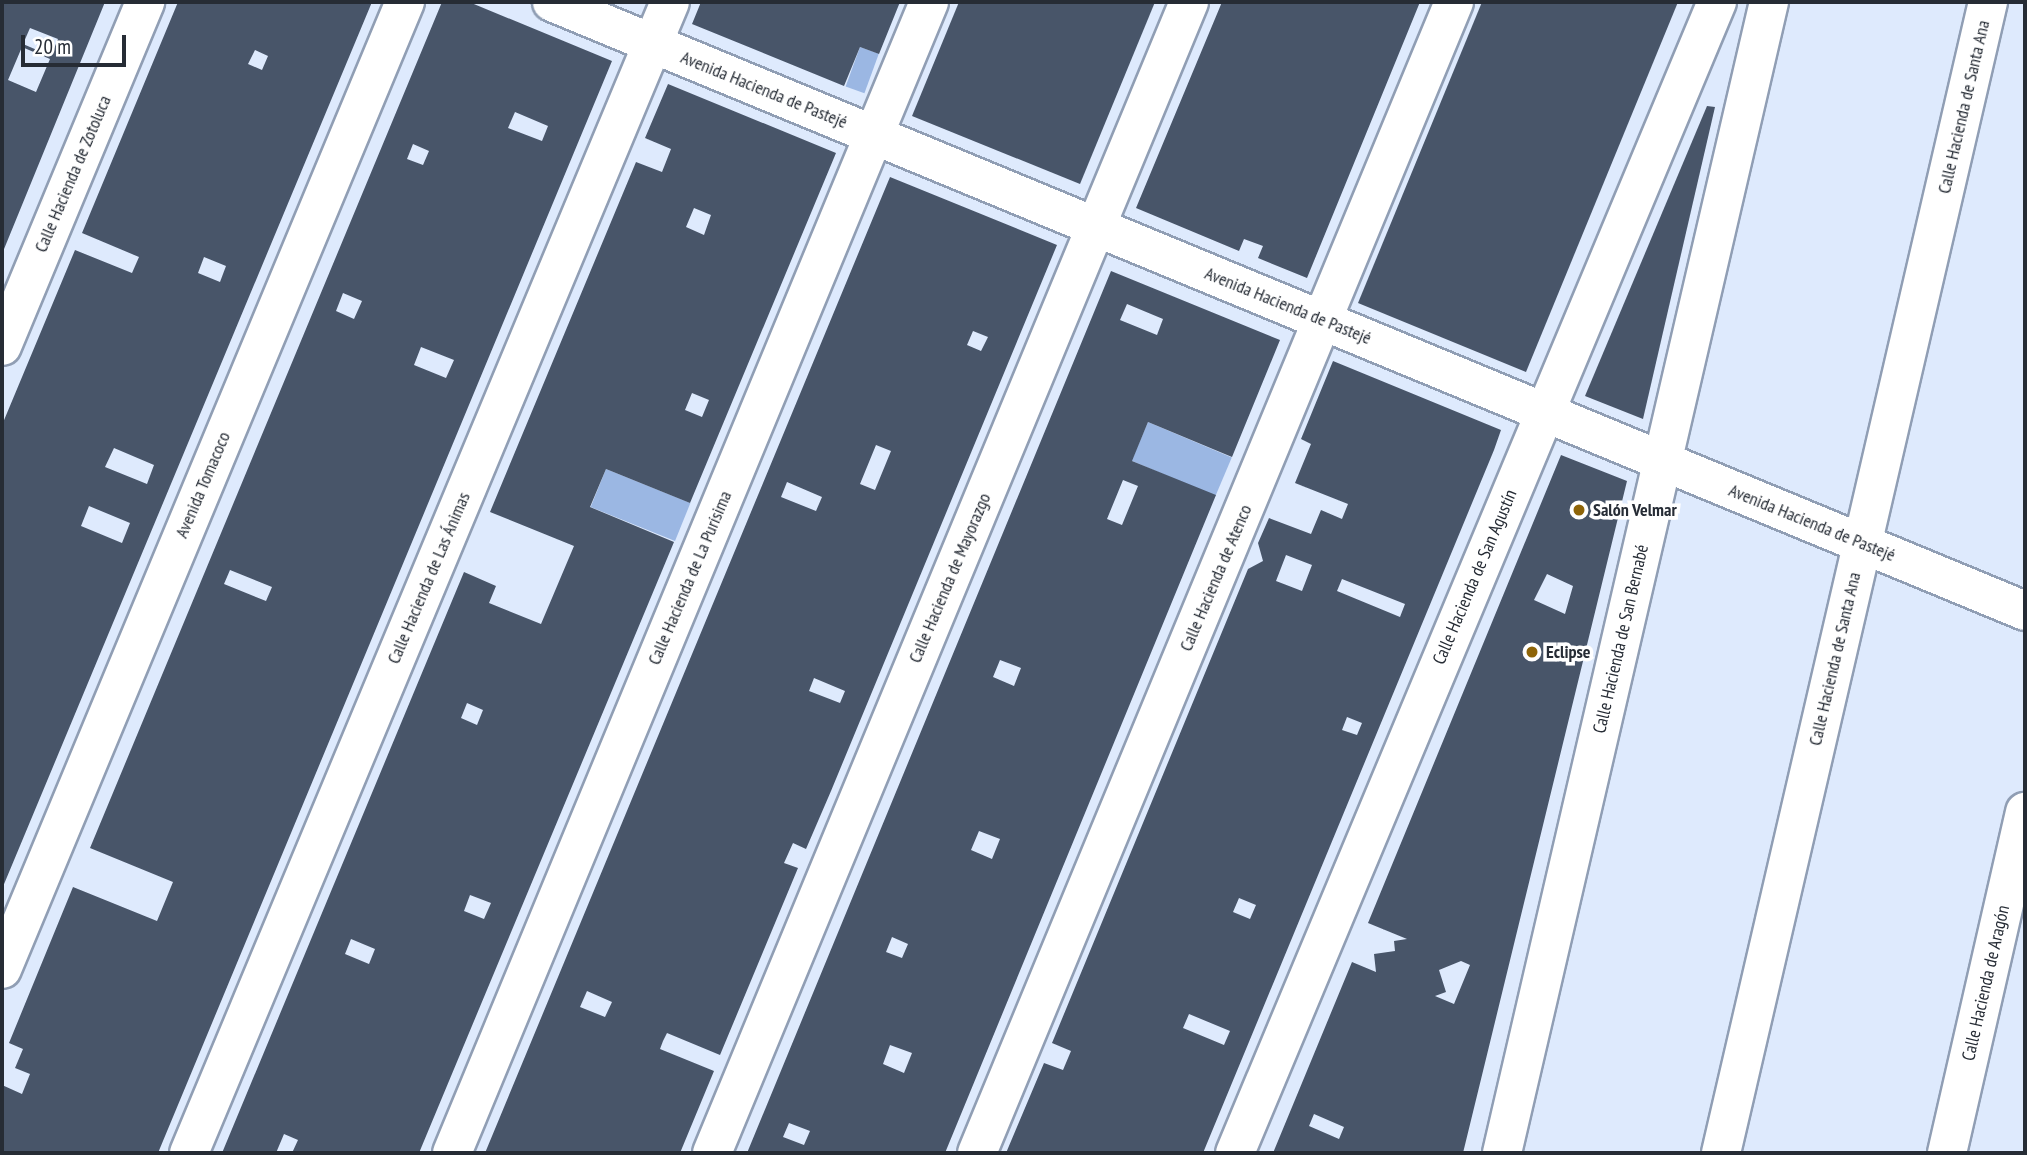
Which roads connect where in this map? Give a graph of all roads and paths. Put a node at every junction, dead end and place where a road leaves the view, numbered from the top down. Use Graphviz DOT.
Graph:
graph roads {
  1 [pos="145,2"];
  2 [pos="405,2"];
  3 [pos="552,2"];
  4 [pos="670,2"];
  5 [pos="929,2"];
  6 [pos="1189,2"];
  7 [pos="1454,2"];
  8 [pos="1717,2"];
  9 [pos="1769,2"];
  10 [pos="1988,2"];
  11 [pos="653,43"];
  12 [pos="874,135"];
  13 [pos="1096,227"];
  14 [pos="1323,321"];
  15 [pos="2,346"];
  16 [pos="1544,412"];
  17 [pos="1662,461"];
  18 [pos="1861,543"];
  19 [pos="2025,611"];
  20 [pos="2025,812"];
  21 [pos="2,969"];
  22 [pos="189,1153"];
  23 [pos="452,1153"];
  24 [pos="712,1153"];
  25 [pos="977,1153"];
  26 [pos="1235,1153"];
  27 [pos="1502,1153"];
  28 [pos="1721,1153"];
  29 [pos="1947,1153"];
  1 -- 15 [label="street, Calle Hacienda de Zotoluca"];
  2 -- 21 [label="street, Avenida Tomacoco"];
  3 -- 11 [label="street, Avenida Hacienda de Pastejé"];
  4 -- 11 [label="street, Calle Hacienda de Las Ánimas"];
  5 -- 12 [label="street, Calle Hacienda de La Purísima"];
  6 -- 13 [label="street, Calle Hacienda de Mayorazgo"];
  7 -- 14 [label="street, Calle Hacienda de Atenco"];
  8 -- 16 [label="street, Calle Hacienda de San Agustín"];
  9 -- 17 [label="street, Calle Hacienda de San Bernabé"];
  10 -- 18 [label="street, Calle Hacienda de Santa Ana"];
  11 -- 12 [label="street, Avenida Hacienda de Pastejé"];
  11 -- 22 [label="street, Calle Hacienda de Las Ánimas"];
  12 -- 13 [label="street, Avenida Hacienda de Pastejé"];
  12 -- 23 [label="street, Calle Hacienda de La Purísima"];
  13 -- 14 [label="street, Avenida Hacienda de Pastejé"];
  13 -- 24 [label="street, Calle Hacienda de Mayorazgo"];
  14 -- 16 [label="street, Avenida Hacienda de Pastejé"];
  14 -- 25 [label="street, Calle Hacienda de Atenco"];
  16 -- 17 [label="street, Avenida Hacienda de Pastejé"];
  16 -- 26 [label="street, Calle Hacienda de San Agustín"];
  17 -- 18 [label="street, Avenida Hacienda de Pastejé"];
  17 -- 27 [label="street, Calle Hacienda de San Bernabé"];
  18 -- 19 [label="street, Avenida Hacienda de Pastejé"];
  18 -- 28 [label="street, Calle Hacienda de Santa Ana"];
  20 -- 29 [label="street, Calle Hacienda de Aragón"];
}
